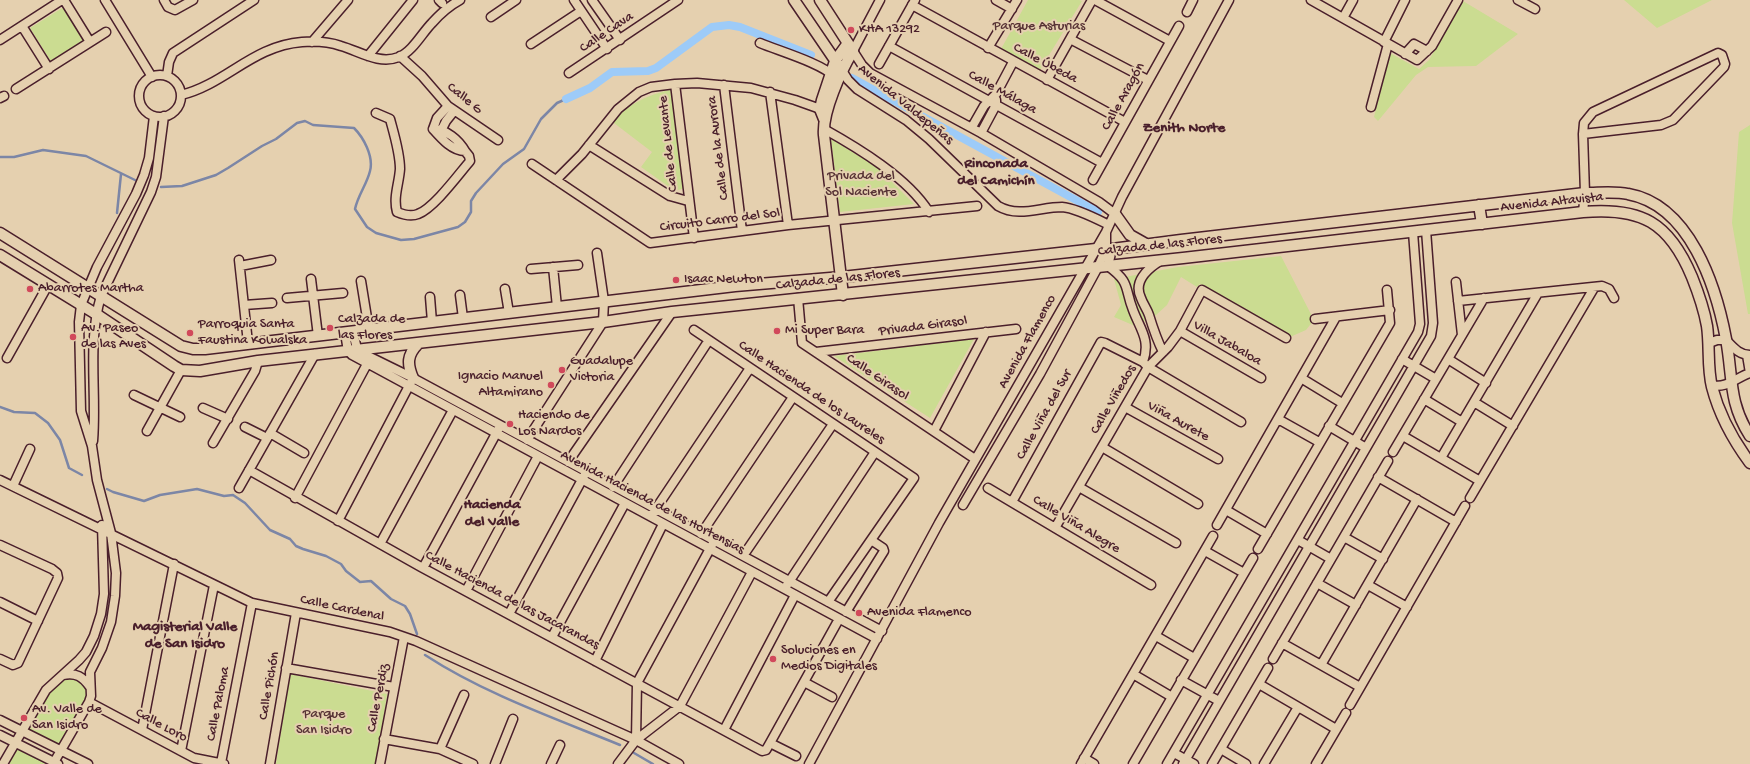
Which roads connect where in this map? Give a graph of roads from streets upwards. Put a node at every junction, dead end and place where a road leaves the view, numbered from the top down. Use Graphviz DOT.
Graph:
graph roads {
  1 [pos="63,0"];
  2 [pos="105,0"];
  3 [pos="164,0"];
  4 [pos="193,0"];
  5 [pos="254,0"];
  6 [pos="348,0"];
  7 [pos="413,0"];
  8 [pos="460,0"];
  9 [pos="516,0"];
  10 [pos="574,0"];
  11 [pos="678,0"];
  12 [pos="794,0"];
  13 [pos="820,0"];
  14 [pos="880,0"];
  15 [pos="996,0"];
  16 [pos="1017,0"];
  17 [pos="1092,0"];
  18 [pos="1096,0"];
  19 [pos="1193,0"];
  20 [pos="1230,0"];
  21 [pos="1311,0"];
  22 [pos="1353,0"];
  23 [pos="1405,0"];
  24 [pos="1458,0"];
  25 [pos="1518,0"];
  26 [pos="595,1"];
  27 [pos="913,2"];
  28 [pos="1012,9"];
  29 [pos="1535,9"];
  30 [pos="581,11"];
  31 [pos="1187,12"];
  32 [pos="491,17"];
  33 [pos="1343,18"];
  34 [pos="22,26"];
  35 [pos="1179,26"];
  36 [pos="106,32"];
  37 [pos="1070,39"];
  38 [pos="0,40"];
  39 [pos="620,40"];
  40 [pos="1170,41"];
  41 [pos="90,42"];
  42 [pos="312,42"];
  43 [pos="760,43"];
  44 [pos="1386,43"];
  45 [pos="532,44"];
  46 [pos="889,46"];
  47 [pos="850,47"];
  48 [pos="988,48"];
  49 [pos="607,49"];
  50 [pos="1427,51"];
  51 [pos="1405,54"];
  52 [pos="368,56"];
  53 [pos="400,56"];
  54 [pos="1013,62"];
  55 [pos="879,64"];
  56 [pos="838,65"];
  57 [pos="49,69"];
  58 [pos="569,73"];
  59 [pos="167,76"];
  60 [pos="835,76"];
  61 [pos="152,77"];
  62 [pos="1047,80"];
  63 [pos="1148,80"];
  64 [pos="675,84"];
  65 [pos="724,85"];
  66 [pos="16,90"];
  67 [pos="770,92"];
  68 [pos="996,94"];
  69 [pos="181,95"];
  70 [pos="987,100"];
  71 [pos="996,105"];
  72 [pos="1371,107"];
  73 [pos="451,109"];
  74 [pos="376,113"];
  75 [pos="154,116"];
  76 [pos="164,116"];
  77 [pos="824,117"];
  78 [pos="1125,122"];
  79 [pos="972,128"];
  80 [pos="981,133"];
  81 [pos="1582,134"];
  82 [pos="498,140"];
  83 [pos="589,145"];
  84 [pos="1102,163"];
  85 [pos="532,164"];
  86 [pos="556,180"];
  87 [pos="1093,180"];
  88 [pos="1585,193"];
  89 [pos="134,198"];
  90 [pos="688,201"];
  91 [pos="1509,202"];
  92 [pos="144,204"];
  93 [pos="1479,205"];
  94 [pos="977,206"];
  95 [pos="929,212"];
  96 [pos="1583,212"];
  97 [pos="1114,214"];
  98 [pos="1399,215"];
  99 [pos="1370,218"];
  100 [pos="834,221"];
  101 [pos="1511,221"];
  102 [pos="1482,224"];
  103 [pos="788,225"];
  104 [pos="1108,228"];
  105 [pos="1426,230"];
  106 [pos="742,231"];
  107 [pos="1402,232"];
  108 [pos="1412,232"];
  109 [pos="0,233"];
  110 [pos="1686,233"];
  111 [pos="1371,236"];
  112 [pos="694,238"];
  113 [pos="1181,240"];
  114 [pos="1674,242"];
  115 [pos="1146,244"];
  116 [pos="1096,249"];
  117 [pos="1109,249"];
  118 [pos="597,253"];
  119 [pos="0,255"];
  120 [pos="1183,258"];
  121 [pos="271,260"];
  122 [pos="1161,261"];
  123 [pos="578,265"];
  124 [pos="1103,266"];
  125 [pos="553,267"];
  126 [pos="1084,268"];
  127 [pos="531,269"];
  128 [pos="842,276"];
  129 [pos="311,279"];
  130 [pos="362,281"];
  131 [pos="1140,281"];
  132 [pos="1124,282"];
  133 [pos="1456,282"];
  134 [pos="48,285"];
  135 [pos="88,288"];
  136 [pos="1594,288"];
  137 [pos="505,289"];
  138 [pos="1387,290"];
  139 [pos="688,291"];
  140 [pos="344,292"];
  141 [pos="1538,293"];
  142 [pos="313,295"];
  143 [pos="460,295"];
  144 [pos="843,295"];
  145 [pos="101,296"];
  146 [pos="430,297"];
  147 [pos="287,298"];
  148 [pos="798,298"];
  149 [pos="1484,298"];
  150 [pos="1614,298"];
  151 [pos="604,301"];
  152 [pos="1458,301"];
  153 [pos="272,303"];
  154 [pos="81,305"];
  155 [pos="244,305"];
  156 [pos="557,307"];
  157 [pos="690,310"];
  158 [pos="1390,310"];
  159 [pos="672,312"];
  160 [pos="509,313"];
  161 [pos="96,314"];
  162 [pos="1336,317"];
  163 [pos="463,318"];
  164 [pos="1316,319"];
  165 [pos="432,322"];
  166 [pos="603,322"];
  167 [pos="1016,329"];
  168 [pos="369,330"];
  169 [pos="694,330"];
  170 [pos="1180,331"];
  171 [pos="349,332"];
  172 [pos="986,332"];
  173 [pos="1462,334"];
  174 [pos="318,336"];
  175 [pos="1286,338"];
  176 [pos="709,340"];
  177 [pos="1726,340"];
  178 [pos="1158,342"];
  179 [pos="248,343"];
  180 [pos="1709,343"];
  181 [pos="418,344"];
  182 [pos="1146,344"];
  183 [pos="352,350"];
  184 [pos="816,352"];
  185 [pos="1163,352"];
  186 [pos="315,354"];
  187 [pos="1748,355"];
  188 [pos="7,358"];
  189 [pos="1402,359"];
  190 [pos="1448,359"];
  191 [pos="258,361"];
  192 [pos="367,364"];
  193 [pos="1146,364"];
  194 [pos="1413,366"];
  195 [pos="750,368"];
  196 [pos="1028,369"];
  197 [pos="181,370"];
  198 [pos="1750,373"];
  199 [pos="1040,374"];
  200 [pos="1261,378"];
  201 [pos="1301,378"];
  202 [pos="1436,379"];
  203 [pos="411,382"];
  204 [pos="1730,382"];
  205 [pos="1486,383"];
  206 [pos="1712,385"];
  207 [pos="134,395"];
  208 [pos="793,397"];
  209 [pos="1424,399"];
  210 [pos="1474,402"];
  211 [pos="1342,403"];
  212 [pos="159,407"];
  213 [pos="1125,407"];
  214 [pos="203,408"];
  215 [pos="453,410"];
  216 [pos="180,417"];
  217 [pos="228,419"];
  218 [pos="1278,419"];
  219 [pos="1241,422"];
  220 [pos="1462,422"];
  221 [pos="833,424"];
  222 [pos="500,426"];
  223 [pos="1329,426"];
  224 [pos="1513,426"];
  225 [pos="245,427"];
  226 [pos="147,431"];
  227 [pos="934,431"];
  228 [pos="496,434"];
  229 [pos="269,436"];
  230 [pos="1402,436"];
  231 [pos="1750,436"];
  232 [pos="527,440"];
  233 [pos="1355,441"];
  234 [pos="1320,442"];
  235 [pos="213,443"];
  236 [pos="92,446"];
  237 [pos="1102,447"];
  238 [pos="1366,448"];
  239 [pos="30,449"];
  240 [pos="875,452"];
  241 [pos="1393,452"];
  242 [pos="304,453"];
  243 [pos="538,456"];
  244 [pos="1441,458"];
  245 [pos="975,459"];
  246 [pos="1218,459"];
  247 [pos="1388,461"];
  248 [pos="568,462"];
  249 [pos="1750,463"];
  250 [pos="249,470"];
  251 [pos="586,472"];
  252 [pos="1378,477"];
  253 [pos="0,480"];
  254 [pos="582,480"];
  255 [pos="1480,481"];
  256 [pos="13,486"];
  257 [pos="613,486"];
  258 [pos="1079,487"];
  259 [pos="239,488"];
  260 [pos="988,488"];
  261 [pos="295,498"];
  262 [pos="1470,498"];
  263 [pos="1417,499"];
  264 [pos="1012,502"];
  265 [pos="625,503"];
  266 [pos="964,504"];
  267 [pos="1198,504"];
  268 [pos="1465,506"];
  269 [pos="655,509"];
  270 [pos="1226,510"];
  271 [pos="105,515"];
  272 [pos="650,517"];
  273 [pos="338,521"];
  274 [pos="1456,522"];
  275 [pos="663,524"];
  276 [pos="1217,525"];
  277 [pos="1055,528"];
  278 [pos="102,529"];
  279 [pos="111,534"];
  280 [pos="701,534"];
  281 [pos="1267,534"];
  282 [pos="1213,536"];
  283 [pos="1344,536"];
  284 [pos="871,540"];
  285 [pos="1298,540"];
  286 [pos="714,541"];
  287 [pos="1176,542"];
  288 [pos="380,544"];
  289 [pos="0,545"];
  290 [pos="1309,546"];
  291 [pos="710,549"];
  292 [pos="1258,549"];
  293 [pos="1205,551"];
  294 [pos="742,556"];
  295 [pos="1252,558"];
  296 [pos="1331,559"];
  297 [pos="1383,559"];
  298 [pos="174,564"];
  299 [pos="423,568"];
  300 [pos="752,572"];
  301 [pos="1244,573"];
  302 [pos="789,582"];
  303 [pos="1317,583"];
  304 [pos="214,585"];
  305 [pos="1151,585"];
  306 [pos="1368,585"];
  307 [pos="785,590"];
  308 [pos="466,591"];
  309 [pos="795,595"];
  310 [pos="0,602"];
  311 [pos="828,602"];
  312 [pos="252,603"];
  313 [pos="1356,605"];
  314 [pos="1407,607"];
  315 [pos="846,612"];
  316 [pos="296,613"];
  317 [pos="509,614"];
  318 [pos="839,619"];
  319 [pos="38,621"];
  320 [pos="882,631"];
  321 [pos="1156,636"];
  322 [pos="404,637"];
  323 [pos="552,637"];
  324 [pos="877,640"];
  325 [pos="1282,643"];
  326 [pos="1194,658"];
  327 [pos="0,659"];
  328 [pos="1273,659"];
  329 [pos="595,661"];
  330 [pos="1321,665"];
  331 [pos="286,668"];
  332 [pos="1268,668"];
  333 [pos="1133,674"];
  334 [pos="61,675"];
  335 [pos="1182,680"];
  336 [pos="804,682"];
  337 [pos="637,683"];
  338 [pos="1259,684"];
  339 [pos="394,687"];
  340 [pos="1360,687"];
  341 [pos="91,688"];
  342 [pos="464,695"];
  343 [pos="1207,695"];
  344 [pos="832,697"];
  345 [pos="1172,697"];
  346 [pos="1218,701"];
  347 [pos="89,702"];
  348 [pos="680,706"];
  349 [pos="1298,707"];
  350 [pos="513,719"];
  351 [pos="0,720"];
  352 [pos="1336,729"];
  353 [pos="142,730"];
  354 [pos="724,730"];
  355 [pos="22,731"];
  356 [pos="0,735"];
  357 [pos="384,739"];
  358 [pos="636,740"];
  359 [pos="15,742"];
  360 [pos="770,743"];
  361 [pos="560,745"];
  362 [pos="440,749"];
  363 [pos="1221,749"];
  364 [pos="61,751"];
  365 [pos="180,751"];
  366 [pos="1174,752"];
  367 [pos="796,756"];
  368 [pos="1083,761"];
  369 [pos="1184,762"];
  370 [pos="55,763"];
  371 [pos="3,764"];
  372 [pos="88,764"];
  373 [pos="222,764"];
  374 [pos="270,764"];
  375 [pos="380,764"];
  376 [pos="473,764"];
  377 [pos="495,764"];
  378 [pos="551,764"];
  379 [pos="618,764"];
  380 [pos="679,764"];
  381 [pos="809,764"];
  382 [pos="1094,764"];
  383 [pos="1133,764"];
  384 [pos="1167,764"];
  385 [pos="1194,764"];
  386 [pos="1212,764"];
  387 [pos="1246,764"];
  388 [pos="1264,764"];
  389 [pos="1316,764"];
  1 -- 34 [label="street"];
  1 -- 41 [label="street"];
  2 -- 61 [label="street"];
  3 -- 4 [label="street"];
  5 -- 59 [label="street"];
  6 -- 42 [label="street"];
  7 -- 52 [label="street"];
  8 -- 53 [label="street"];
  9 -- 32 [label="street"];
  10 -- 30 [label="street"];
  11 -- 39 [label="street, Calle Cava"];
  12 -- 56 [label="street, Avenida Valdepeñas"];
  13 -- 47 [label="street, Avenida Valdepeñas"];
  14 -- 47 [label="street"];
  15 -- 28 [label="street"];
  16 -- 28 [label="street"];
  17 -- 37 [label="street"];
  18 -- 40 [label="street"];
  19 -- 31 [label="street"];
  20 -- 97 [label="street"];
  21 -- 33 [label="street"];
  22 -- 33 [label="street"];
  23 -- 44 [label="street"];
  24 -- 50 [label="street"];
  25 -- 29 [label="street"];
  26 -- 39 [label="street"];
  27 -- 46 [label="street"];
  27 -- 48 [label="street, Calle Úbeda"];
  28 -- 48 [label="street"];
  30 -- 45 [label="street"];
  30 -- 49 [label="street"];
  33 -- 44 [label="street"];
  34 -- 38 [label="street"];
  34 -- 57 [label="street"];
  35 -- 40 [label="street, Calle Aragón"];
  36 -- 41 [label="street"];
  37 -- 62 [label="street"];
  37 -- 63 [label="street"];
  39 -- 49 [label="street, Calle Cava"];
  40 -- 63 [label="street, Calle Aragón"];
  41 -- 57 [label="street"];
  42 -- 52 [label="street"];
  42 -- 69 [label="street"];
  43 -- 60 [label="street"];
  44 -- 51 [label="street"];
  44 -- 72 [label="street"];
  46 -- 55 [label="street"];
  46 -- 70 [label="street, Calle Málaga"];
  47 -- 56 [label="street"];
  47 -- 79 [label="street, Avenida Valdepeñas"];
  48 -- 54 [label="street, Calle Úbeda"];
  49 -- 58 [label="street, Calle Cava"];
  50 -- 51 [label="street"];
  50 -- 51 [label="street"];
  52 -- 53 [label="street"];
  53 -- 73 [label="street, Calle G"];
  54 -- 62 [label="street, Calle Úbeda"];
  54 -- 68 [label="street"];
  56 -- 60 [label="street"];
  56 -- 104 [label="street, Avenida Valdepeñas"];
  57 -- 66 [label="street"];
  59 -- 61 [label="street"];
  59 -- 69 [label="street"];
  60 -- 77 [label="street"];
  61 -- 75 [label="street"];
  62 -- 78 [label="street, Calle Úbeda"];
  63 -- 78 [label="street, Calle Aragón"];
  64 -- 65 [label="street"];
  64 -- 83 [label="street"];
  64 -- 90 [label="street, Calle de Levante"];
  65 -- 67 [label="street"];
  65 -- 106 [label="street, Calle de la Aurora"];
  67 -- 77 [label="street"];
  67 -- 103 [label="street"];
  68 -- 70 [label="street"];
  68 -- 71 [label="street"];
  69 -- 76 [label="street"];
  70 -- 71 [label="street, Calle Málaga"];
  70 -- 79 [label="street"];
  71 -- 80 [label="street"];
  71 -- 84 [label="street, Calle Málaga"];
  73 -- 74 [label="street"];
  73 -- 82 [label="street, Calle G"];
  75 -- 76 [label="street"];
  75 -- 89 [label="street"];
  76 -- 92 [label="street"];
  77 -- 95 [label="street"];
  77 -- 100 [label="street"];
  78 -- 84 [label="street, Calle Aragón"];
  79 -- 80 [label="street, Avenida Valdepeñas"];
  80 -- 97 [label="street, Avenida Valdepeñas"];
  81 -- 81 [label="street"];
  81 -- 88 [label="street"];
  83 -- 86 [label="street"];
  83 -- 90 [label="street, Calle de Levante"];
  84 -- 87 [label="street, Calle Aragón"];
  85 -- 86 [label="street, Circuito Carro del Sol"];
  86 -- 112 [label="street, Circuito Carro del Sol"];
  88 -- 91 [label="street, Avenida Altavista"];
  88 -- 96 [label="street"];
  88 -- 110 [label="street, Avenida Altavista"];
  89 -- 92 [label="street"];
  89 -- 135 [label="street"];
  90 -- 112 [label="street, Calle de Levante"];
  91 -- 93 [label="street, Avenida Altavista"];
  91 -- 101 [label="street"];
  92 -- 145 [label="street"];
  93 -- 98 [label="street, Avenida Altavista"];
  93 -- 102 [label="street"];
  94 -- 95 [label="street, Circuito Carro del Sol"];
  95 -- 100 [label="street, Circuito Carro del Sol"];
  96 -- 101 [label="street, Avenida Altavista"];
  96 -- 114 [label="street, Avenida Altavista"];
  97 -- 104 [label="street"];
  97 -- 115 [label="street"];
  98 -- 99 [label="street, Calzada de las Flores"];
  99 -- 111 [label="street"];
  99 -- 113 [label="street, Calzada de las Flores"];
  100 -- 103 [label="street, Circuito Carro del Sol"];
  100 -- 128 [label="street"];
  101 -- 102 [label="street, Avenida Altavista"];
  102 -- 105 [label="street, Avenida Altavista"];
  103 -- 106 [label="street, Circuito Carro del Sol"];
  104 -- 116 [label="street, Avenida Flamenco"];
  104 -- 117 [label="street"];
  105 -- 108 [label="street, Avenida Altavista"];
  105 -- 194 [label="street"];
  106 -- 112 [label="street, Circuito Carro del Sol"];
  107 -- 108 [label="street, Avenida Altavista"];
  107 -- 111 [label="street, Calzada de las Flores"];
  108 -- 189 [label="street"];
  109 -- 135 [label="street, Calzada de las Flores"];
  110 -- 114 [label="street"];
  110 -- 177 [label="street, Avenida Altavista"];
  111 -- 120 [label="street, Calzada de las Flores"];
  113 -- 115 [label="street, Calzada de las Flores"];
  113 -- 120 [label="street"];
  114 -- 180 [label="street, Avenida Altavista"];
  115 -- 117 [label="street, Calzada de las Flores"];
  116 -- 117 [label="street, Calzada de las Flores"];
  116 -- 126 [label="street, Avenida Flamenco"];
  116 -- 128 [label="street, Calzada de las Flores"];
  117 -- 124 [label="street, Avenida Flamenco"];
  118 -- 151 [label="street"];
  119 -- 134 [label="street"];
  120 -- 122 [label="street, Calzada de las Flores"];
  121 -- 155 [label="street"];
  122 -- 124 [label="street, Calzada de las Flores"];
  122 -- 131 [label="street"];
  123 -- 125 [label="street"];
  124 -- 126 [label="street, Calzada de las Flores"];
  124 -- 132 [label="street"];
  124 -- 199 [label="street, Avenida Flamenco"];
  125 -- 127 [label="street"];
  125 -- 156 [label="street"];
  126 -- 144 [label="street, Calzada de las Flores"];
  126 -- 196 [label="street, Avenida Flamenco"];
  128 -- 139 [label="street, Calzada de las Flores"];
  128 -- 144 [label="street"];
  129 -- 142 [label="street"];
  130 -- 168 [label="street"];
  131 -- 132 [label="street"];
  131 -- 178 [label="street"];
  132 -- 182 [label="street"];
  133 -- 152 [label="street"];
  134 -- 154 [label="street"];
  134 -- 188 [label="street"];
  135 -- 145 [label="street, Calzada de las Flores"];
  135 -- 154 [label="street"];
  136 -- 141 [label="street"];
  136 -- 150 [label="street"];
  136 -- 224 [label="street"];
  137 -- 160 [label="street"];
  138 -- 158 [label="street"];
  139 -- 151 [label="street, Calzada de las Flores"];
  139 -- 157 [label="street"];
  140 -- 142 [label="street"];
  141 -- 149 [label="street"];
  141 -- 205 [label="street"];
  142 -- 147 [label="street"];
  142 -- 174 [label="street"];
  143 -- 163 [label="street"];
  144 -- 148 [label="street, Calzada de las Flores"];
  145 -- 161 [label="street"];
  145 -- 179 [label="street, Calzada de las Flores"];
  146 -- 165 [label="street"];
  148 -- 157 [label="street, Calzada de las Flores"];
  148 -- 184 [label="street, Calle Girasol"];
  149 -- 152 [label="street"];
  149 -- 173 [label="street"];
  151 -- 156 [label="street, Calzada de las Flores"];
  151 -- 166 [label="street"];
  152 -- 173 [label="street"];
  153 -- 155 [label="street"];
  154 -- 161 [label="street"];
  154 -- 236 [label="street"];
  155 -- 179 [label="street"];
  156 -- 160 [label="street, Calzada de las Flores"];
  157 -- 159 [label="street, Calzada de las Flores"];
  158 -- 162 [label="street"];
  158 -- 211 [label="street"];
  159 -- 166 [label="street, Calzada de las Flores"];
  159 -- 248 [label="street"];
  160 -- 163 [label="street, Calzada de las Flores"];
  161 -- 197 [label="street"];
  161 -- 236 [label="street"];
  162 -- 164 [label="street"];
  162 -- 201 [label="street"];
  163 -- 165 [label="street, Calzada de las Flores"];
  165 -- 168 [label="street, Calzada de las Flores"];
  166 -- 181 [label="street, Calzada de las Flores"];
  166 -- 232 [label="street"];
  167 -- 172 [label="street, Privada Girasol"];
  168 -- 171 [label="street, Calzada de las Flores"];
  169 -- 176 [label="street, Calle Hacienda de los Laureles"];
  170 -- 175 [label="street, Calle Viñedos"];
  170 -- 185 [label="street, Calle Viñedos"];
  170 -- 200 [label="street, Villa Jabaloa"];
  171 -- 174 [label="street, Calzada de las Flores"];
  171 -- 183 [label="street"];
  172 -- 184 [label="street, Privada Girasol"];
  172 -- 227 [label="street, Privada Girasol"];
  173 -- 190 [label="street"];
  174 -- 179 [label="street, Calzada de las Flores"];
  176 -- 195 [label="street, Calle Hacienda de los Laureles"];
  176 -- 257 [label="street"];
  177 -- 180 [label="street"];
  177 -- 187 [label="street"];
  177 -- 204 [label="street, Avenida Altavista"];
  178 -- 182 [label="street"];
  178 -- 185 [label="street"];
  180 -- 206 [label="street, Avenida Altavista"];
  181 -- 183 [label="street, Calzada de las Flores"];
  181 -- 203 [label="street"];
  182 -- 193 [label="street"];
  183 -- 186 [label="street, Calzada de las Flores"];
  183 -- 192 [label="street, Avenida Hacienda de las Hortensias"];
  183 -- 203 [label="street, Avenida Hacienda de las Hortensias"];
  184 -- 227 [label="street, Calle Girasol"];
  185 -- 193 [label="street, Calle Viñedos"];
  186 -- 191 [label="street, Calzada de las Flores"];
  186 -- 229 [label="street"];
  187 -- 198 [label="street"];
  189 -- 194 [label="street"];
  189 -- 233 [label="street"];
  190 -- 202 [label="street"];
  190 -- 205 [label="street"];
  191 -- 197 [label="street, Calzada de las Flores"];
  191 -- 217 [label="street"];
  192 -- 203 [label="street, Avenida Hacienda de las Hortensias"];
  192 -- 261 [label="street"];
  193 -- 213 [label="street, Calle Viñedos"];
  193 -- 219 [label="street"];
  193 -- 264 [label="street, Calle Viña del Sur"];
  194 -- 202 [label="street"];
  194 -- 238 [label="street"];
  195 -- 208 [label="street, Calle Hacienda de los Laureles"];
  195 -- 269 [label="street"];
  196 -- 199 [label="street"];
  196 -- 245 [label="street, Avenida Flamenco"];
  197 -- 212 [label="street"];
  198 -- 204 [label="street"];
  199 -- 266 [label="street, Avenida Flamenco"];
  201 -- 211 [label="street"];
  201 -- 218 [label="street"];
  202 -- 209 [label="street"];
  203 -- 215 [label="street, Avenida Hacienda de las Hortensias"];
  203 -- 222 [label="street, Avenida Hacienda de las Hortensias"];
  203 -- 273 [label="street"];
  204 -- 206 [label="street"];
  204 -- 231 [label="street, Avenida Altavista"];
  205 -- 210 [label="street"];
  206 -- 249 [label="street, Avenida Altavista"];
  207 -- 212 [label="street"];
  208 -- 221 [label="street, Calle Hacienda de los Laureles"];
  208 -- 280 [label="street"];
  209 -- 220 [label="street"];
  209 -- 230 [label="street"];
  210 -- 220 [label="street"];
  210 -- 224 [label="street"];
  211 -- 223 [label="street"];
  212 -- 216 [label="street"];
  212 -- 226 [label="street"];
  213 -- 237 [label="street, Calle Viñedos"];
  213 -- 246 [label="street, Viña Aurete"];
  214 -- 217 [label="street"];
  215 -- 228 [label="street, Avenida Hacienda de las Hortensias"];
  215 -- 288 [label="street"];
  217 -- 235 [label="street"];
  218 -- 234 [label="street"];
  218 -- 270 [label="street"];
  220 -- 244 [label="street"];
  221 -- 240 [label="street, Calle Hacienda de los Laureles"];
  221 -- 294 [label="street"];
  222 -- 228 [label="street"];
  222 -- 232 [label="street, Avenida Hacienda de las Hortensias"];
  223 -- 233 [label="street"];
  223 -- 234 [label="street"];
  224 -- 255 [label="street"];
  225 -- 229 [label="street"];
  227 -- 245 [label="street, Calle Girasol"];
  228 -- 243 [label="street, Avenida Hacienda de las Hortensias"];
  228 -- 299 [label="street"];
  229 -- 242 [label="street"];
  229 -- 250 [label="street"];
  230 -- 241 [label="street"];
  230 -- 244 [label="street"];
  232 -- 248 [label="street, Avenida Hacienda de las Hortensias"];
  233 -- 238 [label="street"];
  233 -- 285 [label="street"];
  234 -- 281 [label="street"];
  236 -- 271 [label="street"];
  237 -- 258 [label="street, Calle Viñedos"];
  237 -- 267 [label="street"];
  238 -- 290 [label="street"];
  239 -- 256 [label="street"];
  240 -- 284 [label="street, Calle Hacienda de los Laureles"];
  240 -- 302 [label="street"];
  243 -- 254 [label="street, Avenida Hacienda de las Hortensias"];
  243 -- 308 [label="street"];
  244 -- 255 [label="street"];
  245 -- 320 [label="street, Avenida Flamenco"];
  247 -- 252 [label="street"];
  248 -- 251 [label="street, Avenida Hacienda de las Hortensias"];
  250 -- 259 [label="street"];
  250 -- 261 [label="street, Calle Hacienda de las Jacarandas"];
  251 -- 254 [label="street"];
  251 -- 257 [label="street, Avenida Hacienda de las Hortensias"];
  252 -- 263 [label="street"];
  252 -- 283 [label="street"];
  253 -- 256 [label="street, Calle Cardenal"];
  254 -- 265 [label="street, Avenida Hacienda de las Hortensias"];
  254 -- 317 [label="street"];
  255 -- 262 [label="street"];
  256 -- 278 [label="street, Calle Cardenal"];
  257 -- 269 [label="street, Avenida Hacienda de las Hortensias"];
  258 -- 277 [label="street, Calle Viñedos"];
  258 -- 287 [label="street"];
  260 -- 264 [label="street, Calle Viña Alegre"];
  261 -- 273 [label="street, Calle Hacienda de las Jacarandas"];
  263 -- 274 [label="street"];
  263 -- 297 [label="street"];
  264 -- 277 [label="street, Calle Viña Alegre"];
  265 -- 272 [label="street, Avenida Hacienda de las Hortensias"];
  265 -- 323 [label="street"];
  268 -- 274 [label="street"];
  269 -- 272 [label="street"];
  269 -- 280 [label="street, Avenida Hacienda de las Hortensias"];
  270 -- 276 [label="street"];
  270 -- 281 [label="street"];
  271 -- 278 [label="street"];
  271 -- 279 [label="street"];
  272 -- 275 [label="street, Avenida Hacienda de las Hortensias"];
  273 -- 288 [label="street, Calle Hacienda de las Jacarandas"];
  274 -- 314 [label="street"];
  275 -- 291 [label="street, Avenida Hacienda de las Hortensias"];
  275 -- 329 [label="street"];
  277 -- 305 [label="street, Calle Viña Alegre"];
  278 -- 279 [label="street, Calle Cardenal"];
  278 -- 334 [label="street"];
  279 -- 298 [label="street, Calle Cardenal"];
  279 -- 341 [label="street"];
  280 -- 286 [label="street, Avenida Hacienda de las Hortensias"];
  281 -- 292 [label="street"];
  282 -- 293 [label="street"];
  283 -- 296 [label="street"];
  283 -- 297 [label="street"];
  284 -- 311 [label="street"];
  284 -- 315 [label="street"];
  285 -- 290 [label="street"];
  285 -- 343 [label="street"];
  286 -- 291 [label="street"];
  286 -- 294 [label="street, Avenida Hacienda de las Hortensias"];
  288 -- 299 [label="street, Calle Hacienda de las Jacarandas"];
  289 -- 319 [label="street"];
  290 -- 296 [label="street"];
  290 -- 346 [label="street"];
  291 -- 300 [label="street, Avenida Hacienda de las Hortensias"];
  291 -- 337 [label="street"];
  293 -- 301 [label="street"];
  293 -- 321 [label="street"];
  294 -- 302 [label="street, Avenida Hacienda de las Hortensias"];
  295 -- 301 [label="street"];
  296 -- 303 [label="street"];
  297 -- 306 [label="street"];
  298 -- 304 [label="street, Calle Cardenal"];
  298 -- 353 [label="street"];
  299 -- 308 [label="street, Calle Hacienda de las Jacarandas"];
  300 -- 307 [label="street, Avenida Hacienda de las Hortensias"];
  300 -- 348 [label="street"];
  301 -- 326 [label="street"];
  302 -- 307 [label="street"];
  302 -- 311 [label="street, Avenida Hacienda de las Hortensias"];
  303 -- 313 [label="street"];
  303 -- 325 [label="street"];
  304 -- 312 [label="street, Calle Cardenal"];
  304 -- 365 [label="street"];
  306 -- 313 [label="street"];
  306 -- 314 [label="street"];
  307 -- 309 [label="street, Avenida Hacienda de las Hortensias"];
  308 -- 317 [label="street, Calle Hacienda de las Jacarandas"];
  309 -- 318 [label="street, Avenida Hacienda de las Hortensias"];
  309 -- 354 [label="street"];
  310 -- 319 [label="street"];
  311 -- 315 [label="street, Avenida Hacienda de las Hortensias"];
  312 -- 316 [label="street, Calle Cardenal"];
  312 -- 373 [label="street, Calle Paloma"];
  313 -- 330 [label="street"];
  314 -- 340 [label="street"];
  315 -- 320 [label="street, Avenida Hacienda de las Hortensias"];
  316 -- 322 [label="street, Calle Cardenal"];
  316 -- 331 [label="street, Calle Pichón"];
  317 -- 323 [label="street, Calle Hacienda de las Jacarandas"];
  318 -- 324 [label="street, Avenida Hacienda de las Hortensias"];
  318 -- 336 [label="street"];
  319 -- 327 [label="street"];
  320 -- 324 [label="street, Avenida Flamenco"];
  321 -- 326 [label="street"];
  321 -- 333 [label="street"];
  322 -- 339 [label="street, Calle Perdiz"];
  322 -- 358 [label="street, Calle Cardenal"];
  323 -- 329 [label="street, Calle Hacienda de las Jacarandas"];
  324 -- 381 [label="street, Avenida Flamenco"];
  325 -- 328 [label="street"];
  325 -- 330 [label="street"];
  326 -- 335 [label="street"];
  329 -- 337 [label="street, Calle Hacienda de las Jacarandas"];
  330 -- 340 [label="street"];
  331 -- 339 [label="street"];
  331 -- 374 [label="street, Calle Pichón"];
  332 -- 338 [label="street"];
  333 -- 345 [label="street"];
  333 -- 368 [label="street"];
  334 -- 341 [label="street"];
  334 -- 355 [label="street"];
  335 -- 343 [label="street"];
  335 -- 345 [label="street"];
  336 -- 344 [label="street"];
  336 -- 360 [label="street"];
  337 -- 348 [label="street, Calle Hacienda de las Jacarandas"];
  337 -- 358 [label="street"];
  338 -- 349 [label="street"];
  338 -- 363 [label="street"];
  339 -- 357 [label="street, Calle Perdiz"];
  340 -- 352 [label="street"];
  341 -- 347 [label="street"];
  342 -- 362 [label="street"];
  343 -- 346 [label="street"];
  343 -- 366 [label="street"];
  345 -- 383 [label="street"];
  346 -- 369 [label="street"];
  347 -- 353 [label="street, Calle Loro"];
  347 -- 364 [label="street"];
  348 -- 354 [label="street, Calle Hacienda de las Jacarandas"];
  348 -- 358 [label="street"];
  349 -- 352 [label="street"];
  349 -- 388 [label="street"];
  350 -- 377 [label="street"];
  351 -- 355 [label="street"];
  352 -- 389 [label="street"];
  353 -- 365 [label="street, Calle Loro"];
  354 -- 360 [label="street, Calle Hacienda de las Jacarandas"];
  355 -- 359 [label="street"];
  355 -- 364 [label="street"];
  356 -- 359 [label="street"];
  357 -- 362 [label="street"];
  357 -- 375 [label="street, Calle Perdiz"];
  358 -- 379 [label="street"];
  358 -- 380 [label="street, Calle Cardenal"];
  359 -- 370 [label="street"];
  359 -- 371 [label="street"];
  360 -- 367 [label="street"];
  361 -- 378 [label="street"];
  362 -- 376 [label="street"];
  363 -- 386 [label="street"];
  363 -- 387 [label="street"];
  364 -- 370 [label="street"];
  364 -- 372 [label="street"];
  365 -- 373 [label="street, Calle Loro"];
  366 -- 369 [label="street"];
  366 -- 384 [label="street"];
  368 -- 382 [label="street"];
  369 -- 385 [label="street"];
}
